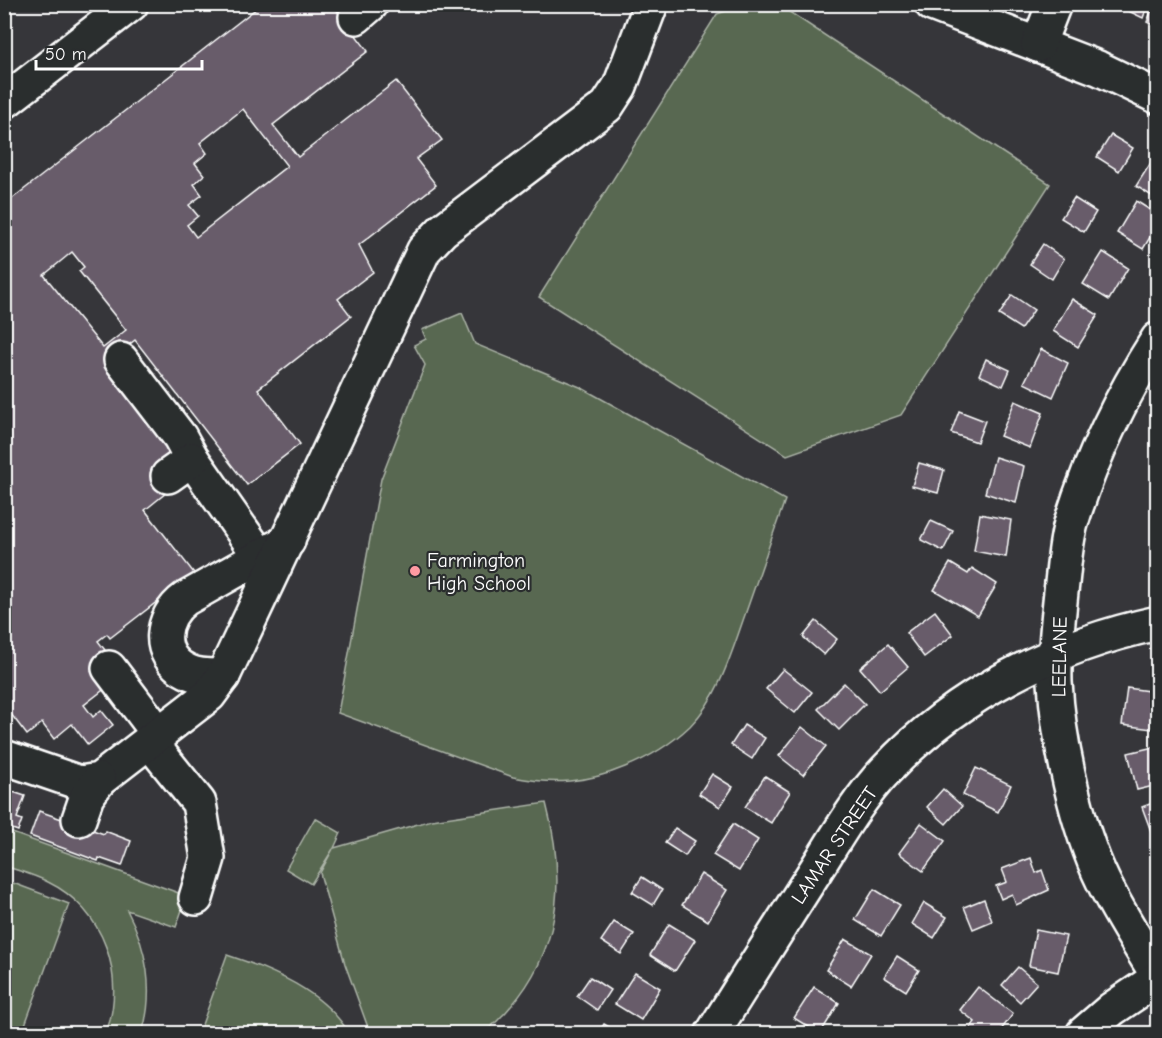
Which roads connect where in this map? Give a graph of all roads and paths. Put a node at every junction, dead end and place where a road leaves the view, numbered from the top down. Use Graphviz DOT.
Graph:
graph roads {
  1 [pos="131,4"];
  2 [pos="651,4"];
  3 [pos="932,4"];
  4 [pos="1054,4"];
  5 [pos="1038,45"];
  6 [pos="1158,97"];
  7 [pos="4,102"];
  8 [pos="1158,339"];
  9 [pos="121,360"];
  10 [pos="274,549"];
  11 [pos="1158,623"];
  12 [pos="1055,653"];
  13 [pos="109,668"];
  14 [pos="224,676"];
  15 [pos="158,733"];
  16 [pos="4,757"];
  17 [pos="99,780"];
  18 [pos="79,819"];
  19 [pos="196,898"];
  20 [pos="1158,977"];
  21 [pos="712,1034"];
  22 [pos="1083,1034"];
  1 -- 7 [label="street"];
  2 -- 10 [label="street"];
  3 -- 5 [label="street"];
  4 -- 5 [label="street"];
  5 -- 6 [label="street"];
  8 -- 12 [label="street, LEELANE"];
  9 -- 10 [label="street"];
  10 -- 14 [label="street"];
  10 -- 14 [label="street"];
  11 -- 12 [label="street, LAMAR STREET"];
  12 -- 20 [label="street, LEELANE"];
  12 -- 21 [label="street, LAMAR STREET"];
  13 -- 15 [label="street"];
  14 -- 15 [label="street"];
  15 -- 17 [label="street"];
  15 -- 19 [label="street"];
  16 -- 17 [label="street"];
  17 -- 18 [label="street"];
  20 -- 22 [label="street"];
}
